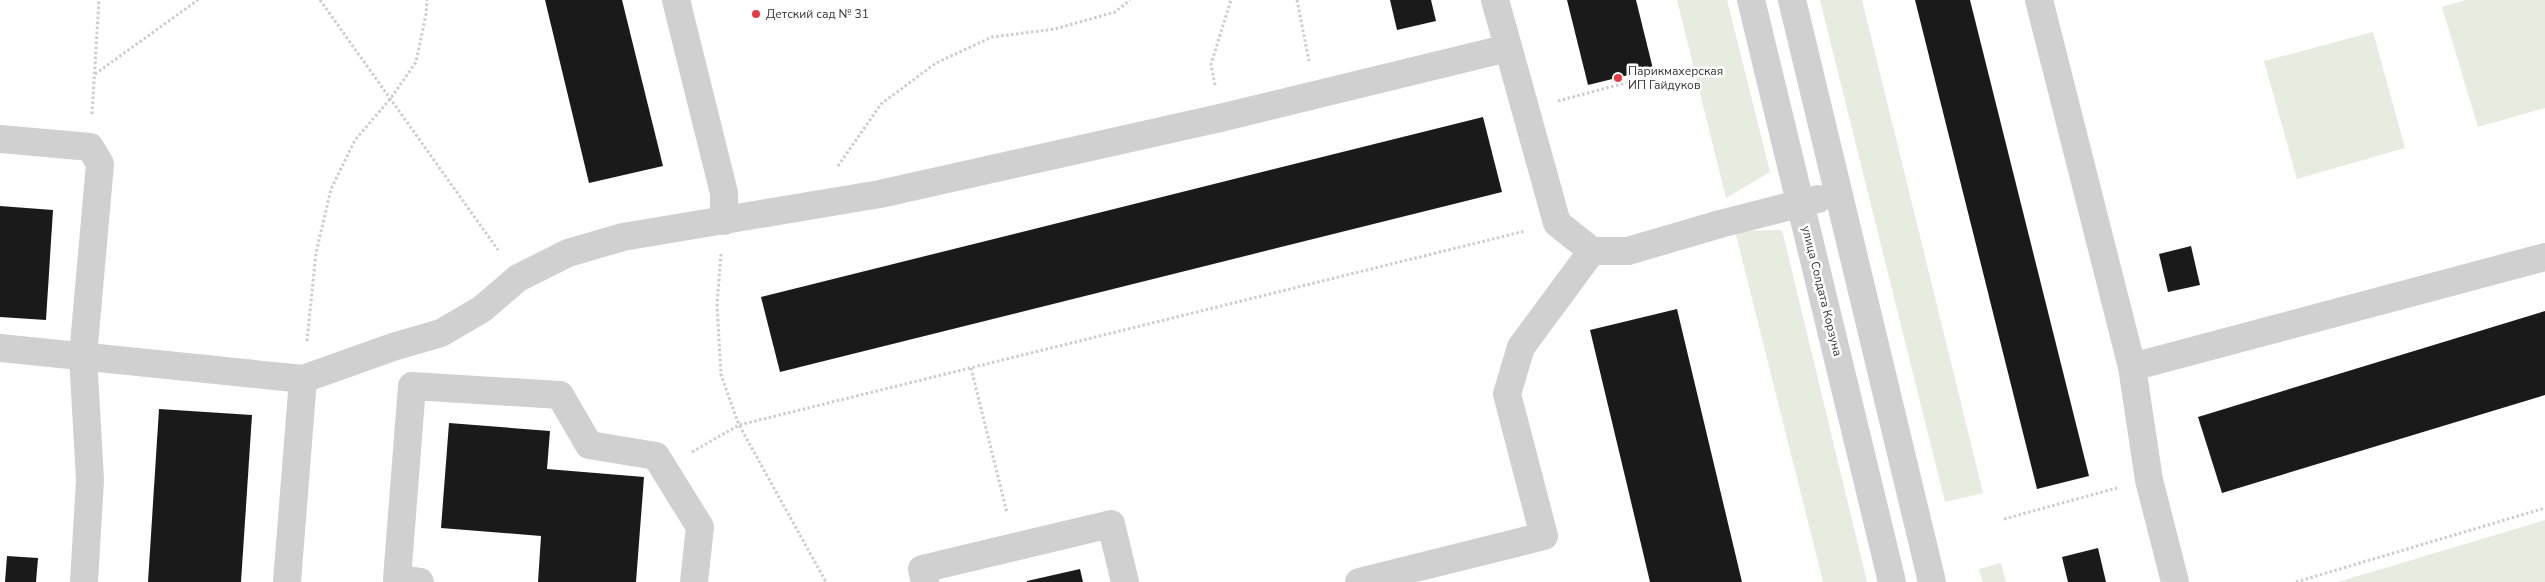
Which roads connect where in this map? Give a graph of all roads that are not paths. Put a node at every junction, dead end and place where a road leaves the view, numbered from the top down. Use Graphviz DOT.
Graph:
graph roads {
  1 [pos="676,0"];
  2 [pos="1495,0"];
  3 [pos="1752,0"];
  4 [pos="1792,0"];
  5 [pos="2038,0"];
  6 [pos="1508,48"];
  7 [pos="0,139"];
  8 [pos="1838,193"];
  9 [pos="1800,204"];
  10 [pos="724,221"];
  11 [pos="1592,251"];
  12 [pos="2545,257"];
  13 [pos="0,348"];
  14 [pos="83,356"];
  15 [pos="2132,367"];
  16 [pos="303,379"];
  17 [pos="84,582"];
  18 [pos="287,582"];
  19 [pos="420,582"];
  20 [pos="694,582"];
  21 [pos="925,582"];
  22 [pos="1125,582"];
  23 [pos="1359,582"];
  24 [pos="1892,582"];
  25 [pos="1932,582"];
  26 [pos="2175,582"];
  1 -- 10 [label="street"];
  2 -- 6 [label="street"];
  3 -- 9 [label="street, улица Солдата Корзуна"];
  4 -- 8 [label="street"];
  5 -- 15 [label="street"];
  6 -- 10 [label="street"];
  6 -- 11 [label="street"];
  7 -- 14 [label="street"];
  8 -- 9 [label="street"];
  8 -- 25 [label="street"];
  9 -- 11 [label="street"];
  9 -- 24 [label="street, улица Солдата Корзуна"];
  10 -- 16 [label="street"];
  11 -- 23 [label="street"];
  12 -- 15 [label="street"];
  13 -- 14 [label="street"];
  14 -- 16 [label="street"];
  14 -- 17 [label="street"];
  15 -- 26 [label="street"];
  16 -- 18 [label="street"];
  19 -- 20 [label="street"];
  21 -- 22 [label="street"];
}
